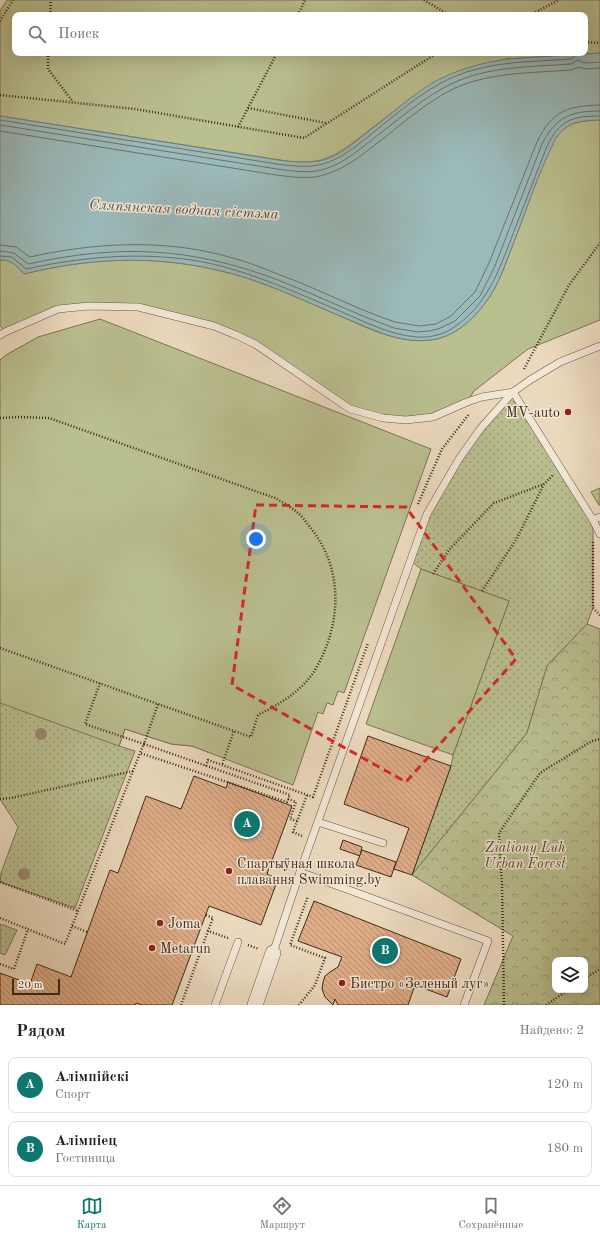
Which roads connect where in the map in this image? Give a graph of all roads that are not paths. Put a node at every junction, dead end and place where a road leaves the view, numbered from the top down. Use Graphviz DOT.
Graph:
graph roads {
  1 [pos="0,335"];
  2 [pos="600,346"];
  3 [pos="513,392"];
  4 [pos="600,517"];
  5 [pos="593,520"];
  6 [pos="600,534"];
  7 [pos="318,822"];
  8 [pos="383,843"];
  9 [pos="300,872"];
  10 [pos="238,942"];
  11 [pos="268,948"];
  12 [pos="215,1005"];
  13 [pos="255,1005"];
  14 [pos="464,1005"];
  1 -- 3 [label="lane"];
  2 -- 3 [label="lane"];
  3 -- 5 [label="lane"];
  3 -- 7 [label="lane"];
  4 -- 5 [label="lane"];
  5 -- 6 [label="lane"];
  7 -- 8 [label="lane"];
  7 -- 9 [label="lane"];
  9 -- 11 [label="lane"];
  9 -- 14 [label="lane"];
  10 -- 12 [label="lane"];
  11 -- 13 [label="street"];
}
